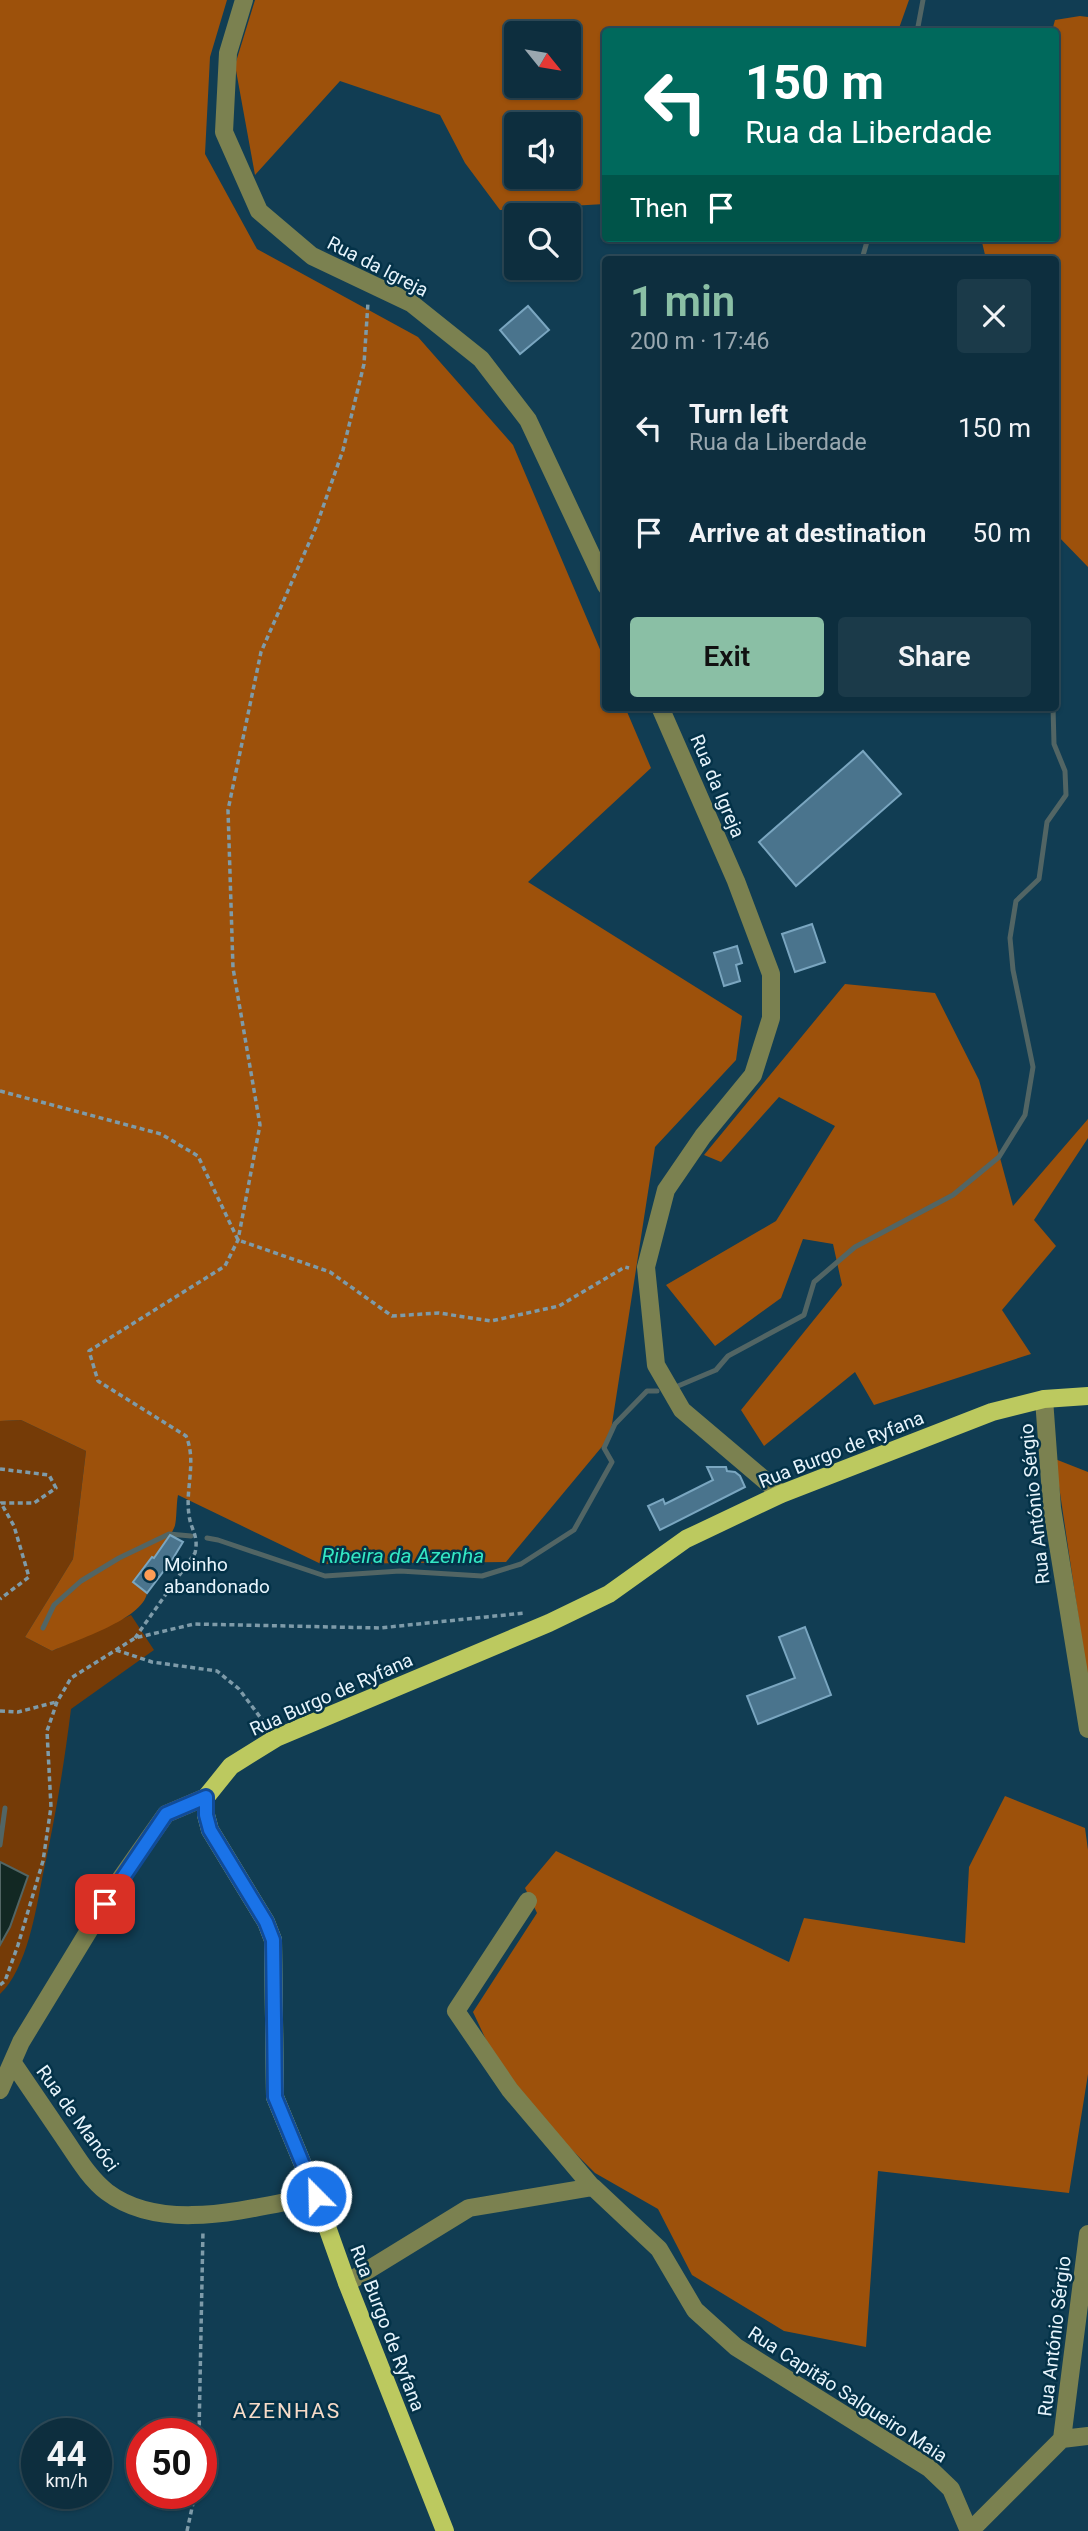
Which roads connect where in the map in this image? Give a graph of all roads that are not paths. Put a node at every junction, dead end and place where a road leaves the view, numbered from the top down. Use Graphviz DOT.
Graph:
graph roads {
  1 [pos="244,0"];
  2 [pos="602,577"];
  3 [pos="662,711"];
  4 [pos="1088,1396"];
  5 [pos="1044,1399"];
  6 [pos="781,1494"];
  7 [pos="1088,1729"];
  8 [pos="206,1797"];
  9 [pos="528,1901"];
  10 [pos="13,2063"];
  11 [pos="0,2090"];
  12 [pos="593,2188"];
  13 [pos="316,2196"];
  14 [pos="1088,2234"];
  15 [pos="347,2283"];
  16 [pos="1088,2436"];
  17 [pos="1062,2439"];
  18 [pos="445,2531"];
  19 [pos="970,2531"];
  1 -- 2 [label="street, Rua da Igreja"];
  3 -- 6 [label="street, Rua da Igreja"];
  4 -- 5 [label="main road, Rua Burgo de Ryfana"];
  5 -- 6 [label="main road, Rua Burgo de Ryfana"];
  5 -- 7 [label="street, Rua António Sérgio"];
  6 -- 8 [label="main road, Rua Burgo de Ryfana"];
  8 -- 10 [label="street"];
  8 -- 13 [label="main road, Rua Burgo de Ryfana"];
  9 -- 12 [label="street, Rua Capitão Salgueiro Maia"];
  10 -- 11 [label="street"];
  10 -- 13 [label="street, Rua de Manóci"];
  12 -- 15 [label="street"];
  12 -- 19 [label="street, Rua Capitão Salgueiro Maia"];
  13 -- 15 [label="main road, Rua Burgo de Ryfana"];
  14 -- 17 [label="street, Rua António Sérgio"];
  15 -- 18 [label="main road, Rua Burgo de Ryfana"];
  16 -- 17 [label="street"];
  17 -- 19 [label="street, Rua António Sérgio"];
}
